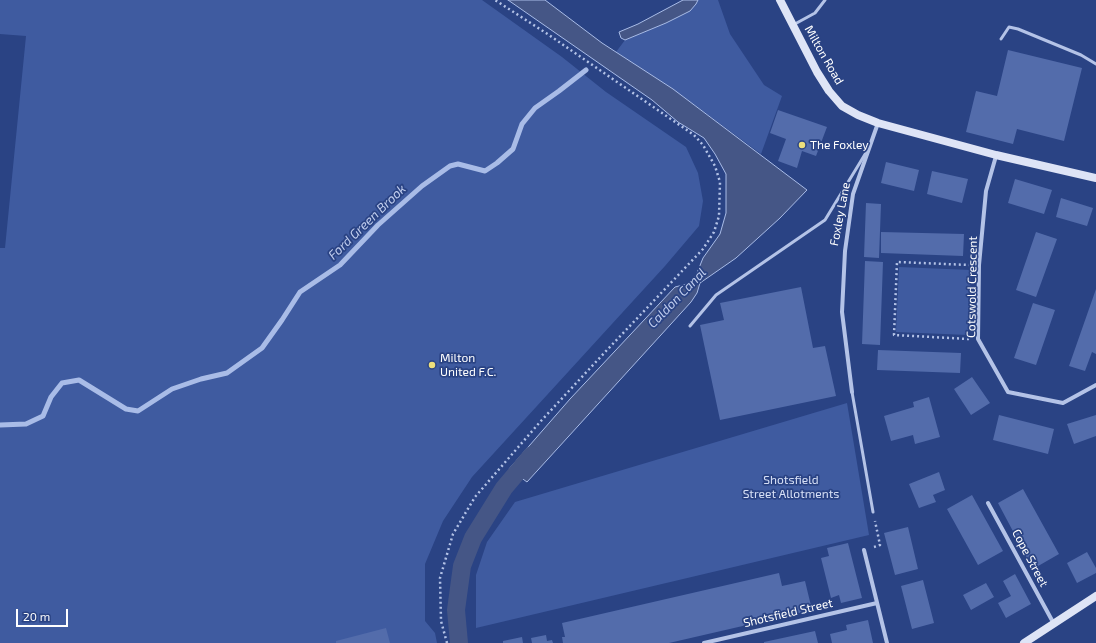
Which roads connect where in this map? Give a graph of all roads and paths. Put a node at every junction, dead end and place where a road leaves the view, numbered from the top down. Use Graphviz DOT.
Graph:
graph roads {
  1 [pos="495,0"];
  2 [pos="780,0"];
  3 [pos="825,0"];
  4 [pos="793,25"];
  5 [pos="1001,39"];
  6 [pos="1096,64"];
  7 [pos="878,123"];
  8 [pos="870,146"];
  9 [pos="996,155"];
  10 [pos="1096,178"];
  11 [pos="979,265"];
  12 [pos="690,326"];
  13 [pos="978,339"];
  14 [pos="1096,385"];
  15 [pos="852,392"];
  16 [pos="988,503"];
  17 [pos="873,512"];
  18 [pos="864,550"];
  19 [pos="1096,596"];
  20 [pos="877,603"];
  21 [pos="1054,624"];
  22 [pos="447,643"];
  23 [pos="704,643"];
  24 [pos="887,643"];
  25 [pos="1024,643"];
  1 -- 22 [label="path"];
  2 -- 4 [label="street, Milton Road"];
  3 -- 4 [label="lane"];
  4 -- 7 [label="street, Milton Road"];
  5 -- 6 [label="lane"];
  7 -- 8 [label="street, Foxley Lane"];
  7 -- 9 [label="street"];
  8 -- 12 [label="lane"];
  8 -- 15 [label="street, Foxley Lane"];
  9 -- 10 [label="street"];
  9 -- 11 [label="street, Cotswold Crescent"];
  11 -- 13 [label="street, Cotswold Crescent"];
  11 -- 13 [label="path"];
  13 -- 14 [label="street, Cotswold Crescent"];
  15 -- 17 [label="lane"];
  16 -- 21 [label="street, Cope Street"];
  17 -- 18 [label="path"];
  18 -- 20 [label="street"];
  19 -- 21 [label="street"];
  20 -- 23 [label="street, Shotsfield Street"];
  20 -- 24 [label="street"];
  21 -- 25 [label="street"];
}
